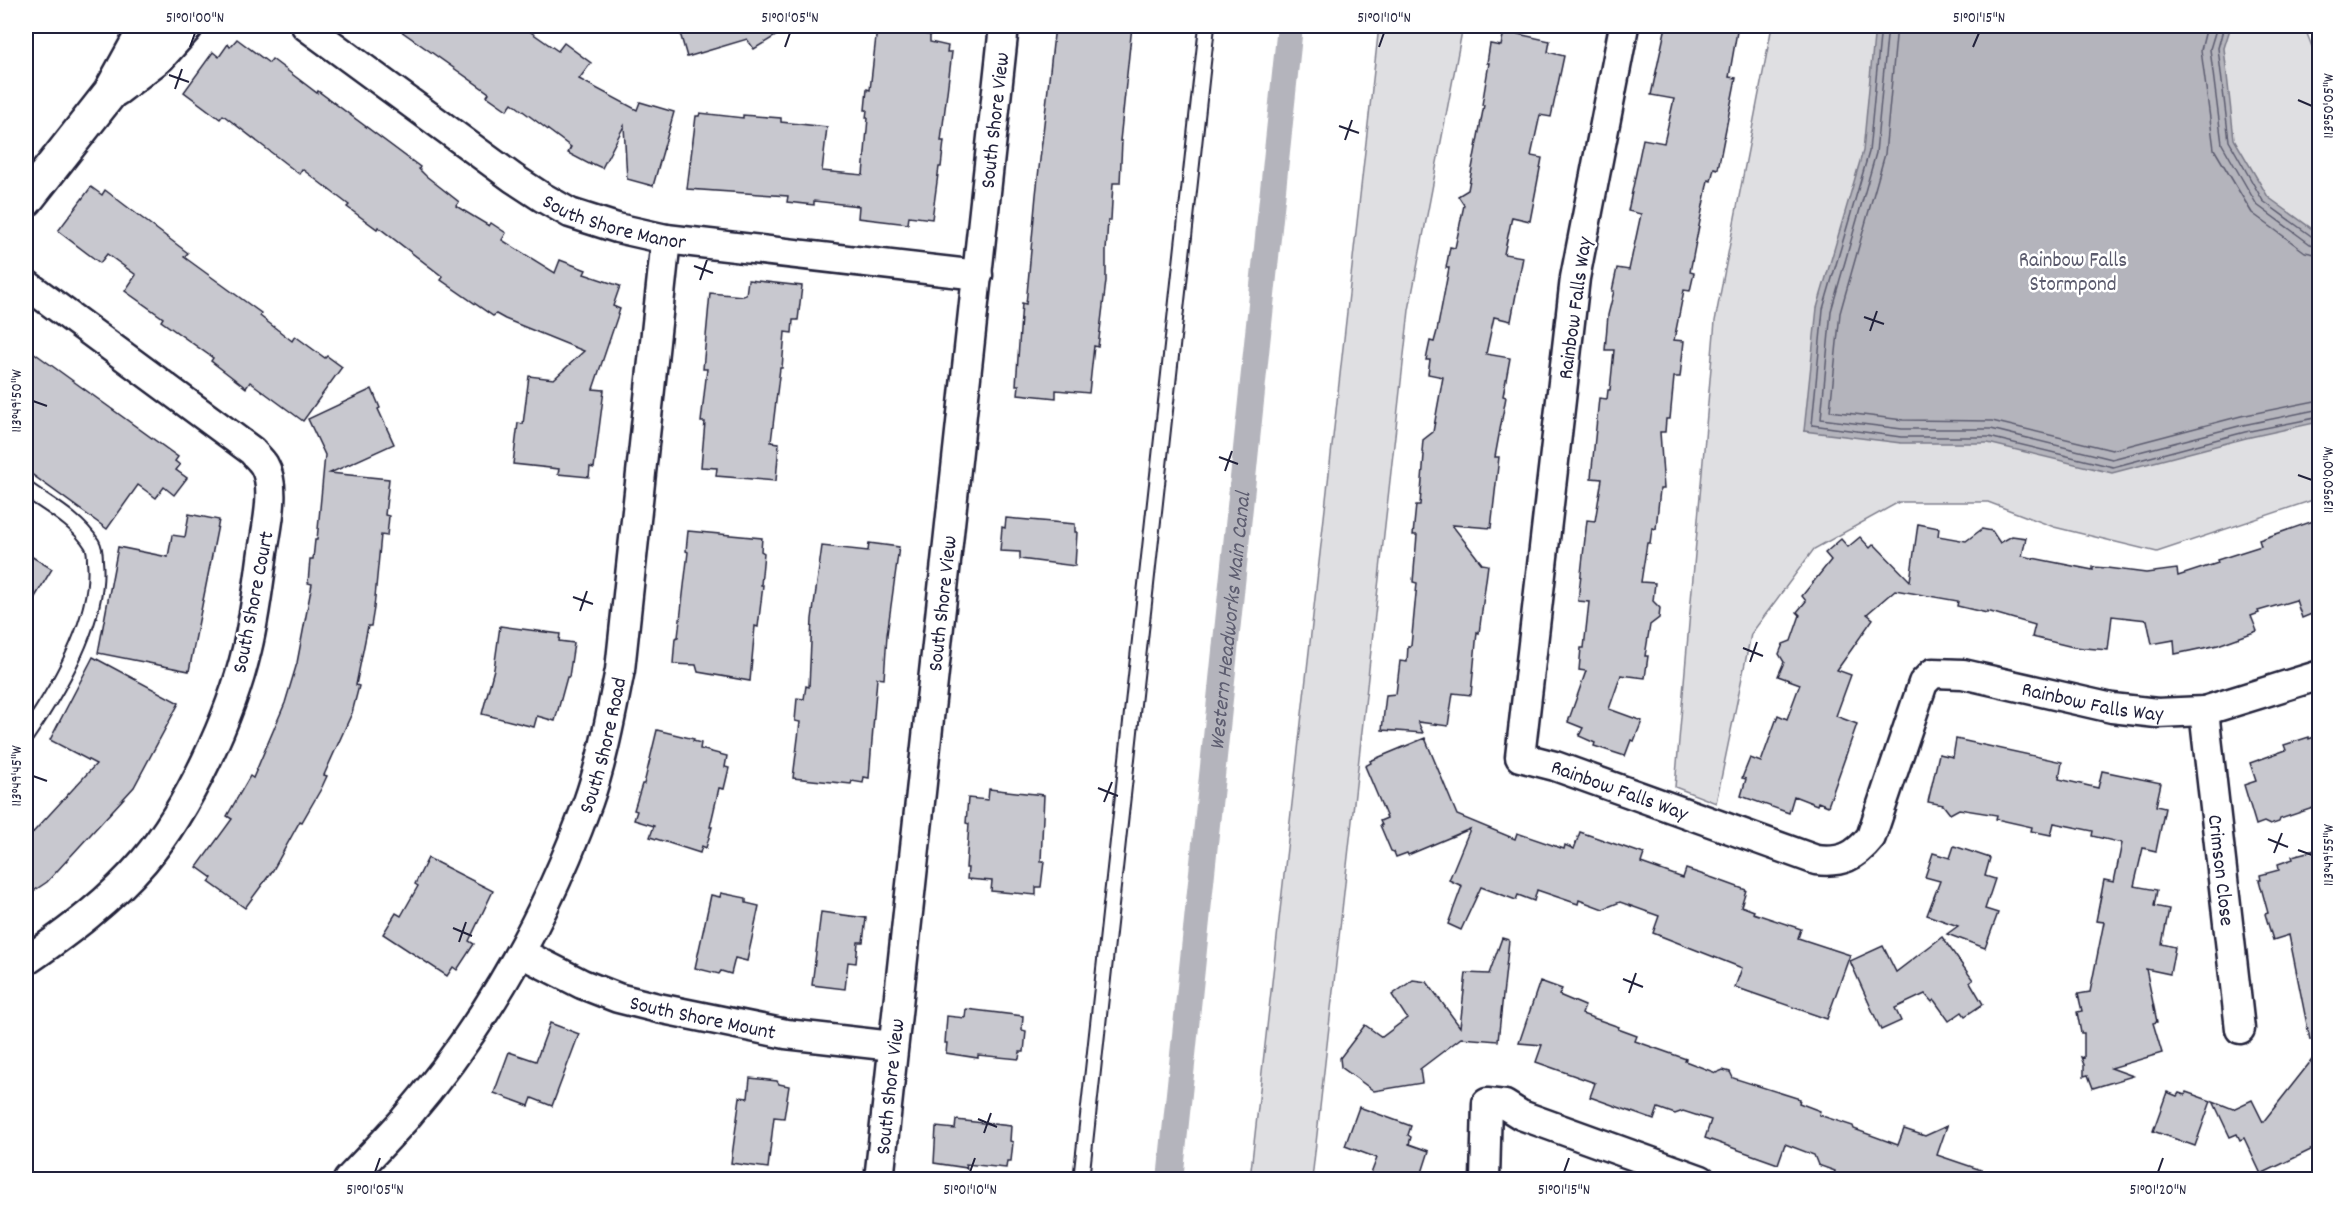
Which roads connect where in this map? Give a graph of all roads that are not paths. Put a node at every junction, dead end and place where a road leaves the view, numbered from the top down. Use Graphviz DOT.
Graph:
graph roads {
  1 [pos="147,26"];
  2 [pos="186,26"];
  3 [pos="306,26"];
  4 [pos="1004,26"];
  5 [pos="1207,26"];
  6 [pos="1624,26"];
  7 [pos="110,93"];
  8 [pos="26,200"];
  9 [pos="666,239"];
  10 [pos="978,275"];
  11 [pos="26,284"];
  12 [pos="26,489"];
  13 [pos="2319,675"];
  14 [pos="2204,711"];
  15 [pos="26,736"];
  16 [pos="520,953"];
  17 [pos="26,961"];
  18 [pos="2240,1029"];
  19 [pos="893,1046"];
  20 [pos="348,1179"];
  21 [pos="879,1179"];
  22 [pos="1081,1179"];
  23 [pos="1485,1179"];
  24 [pos="1701,1179"];
  1 -- 7 [label="street"];
  2 -- 7 [label="street"];
  3 -- 9 [label="street, South Shore Manor"];
  4 -- 10 [label="street, South Shore View"];
  5 -- 22 [label="lane"];
  6 -- 14 [label="street, Rainbow Falls Way"];
  7 -- 8 [label="street"];
  9 -- 10 [label="street, South Shore Manor"];
  9 -- 16 [label="street, South Shore Road"];
  10 -- 19 [label="street, South Shore View"];
  11 -- 17 [label="street, South Shore Court"];
  12 -- 15 [label="lane"];
  13 -- 14 [label="street, Rainbow Falls Way"];
  14 -- 18 [label="street, Crimson Close"];
  16 -- 19 [label="street, South Shore Mount"];
  16 -- 20 [label="street, South Shore Road"];
  19 -- 21 [label="street, South Shore View"];
  23 -- 24 [label="street"];
}
